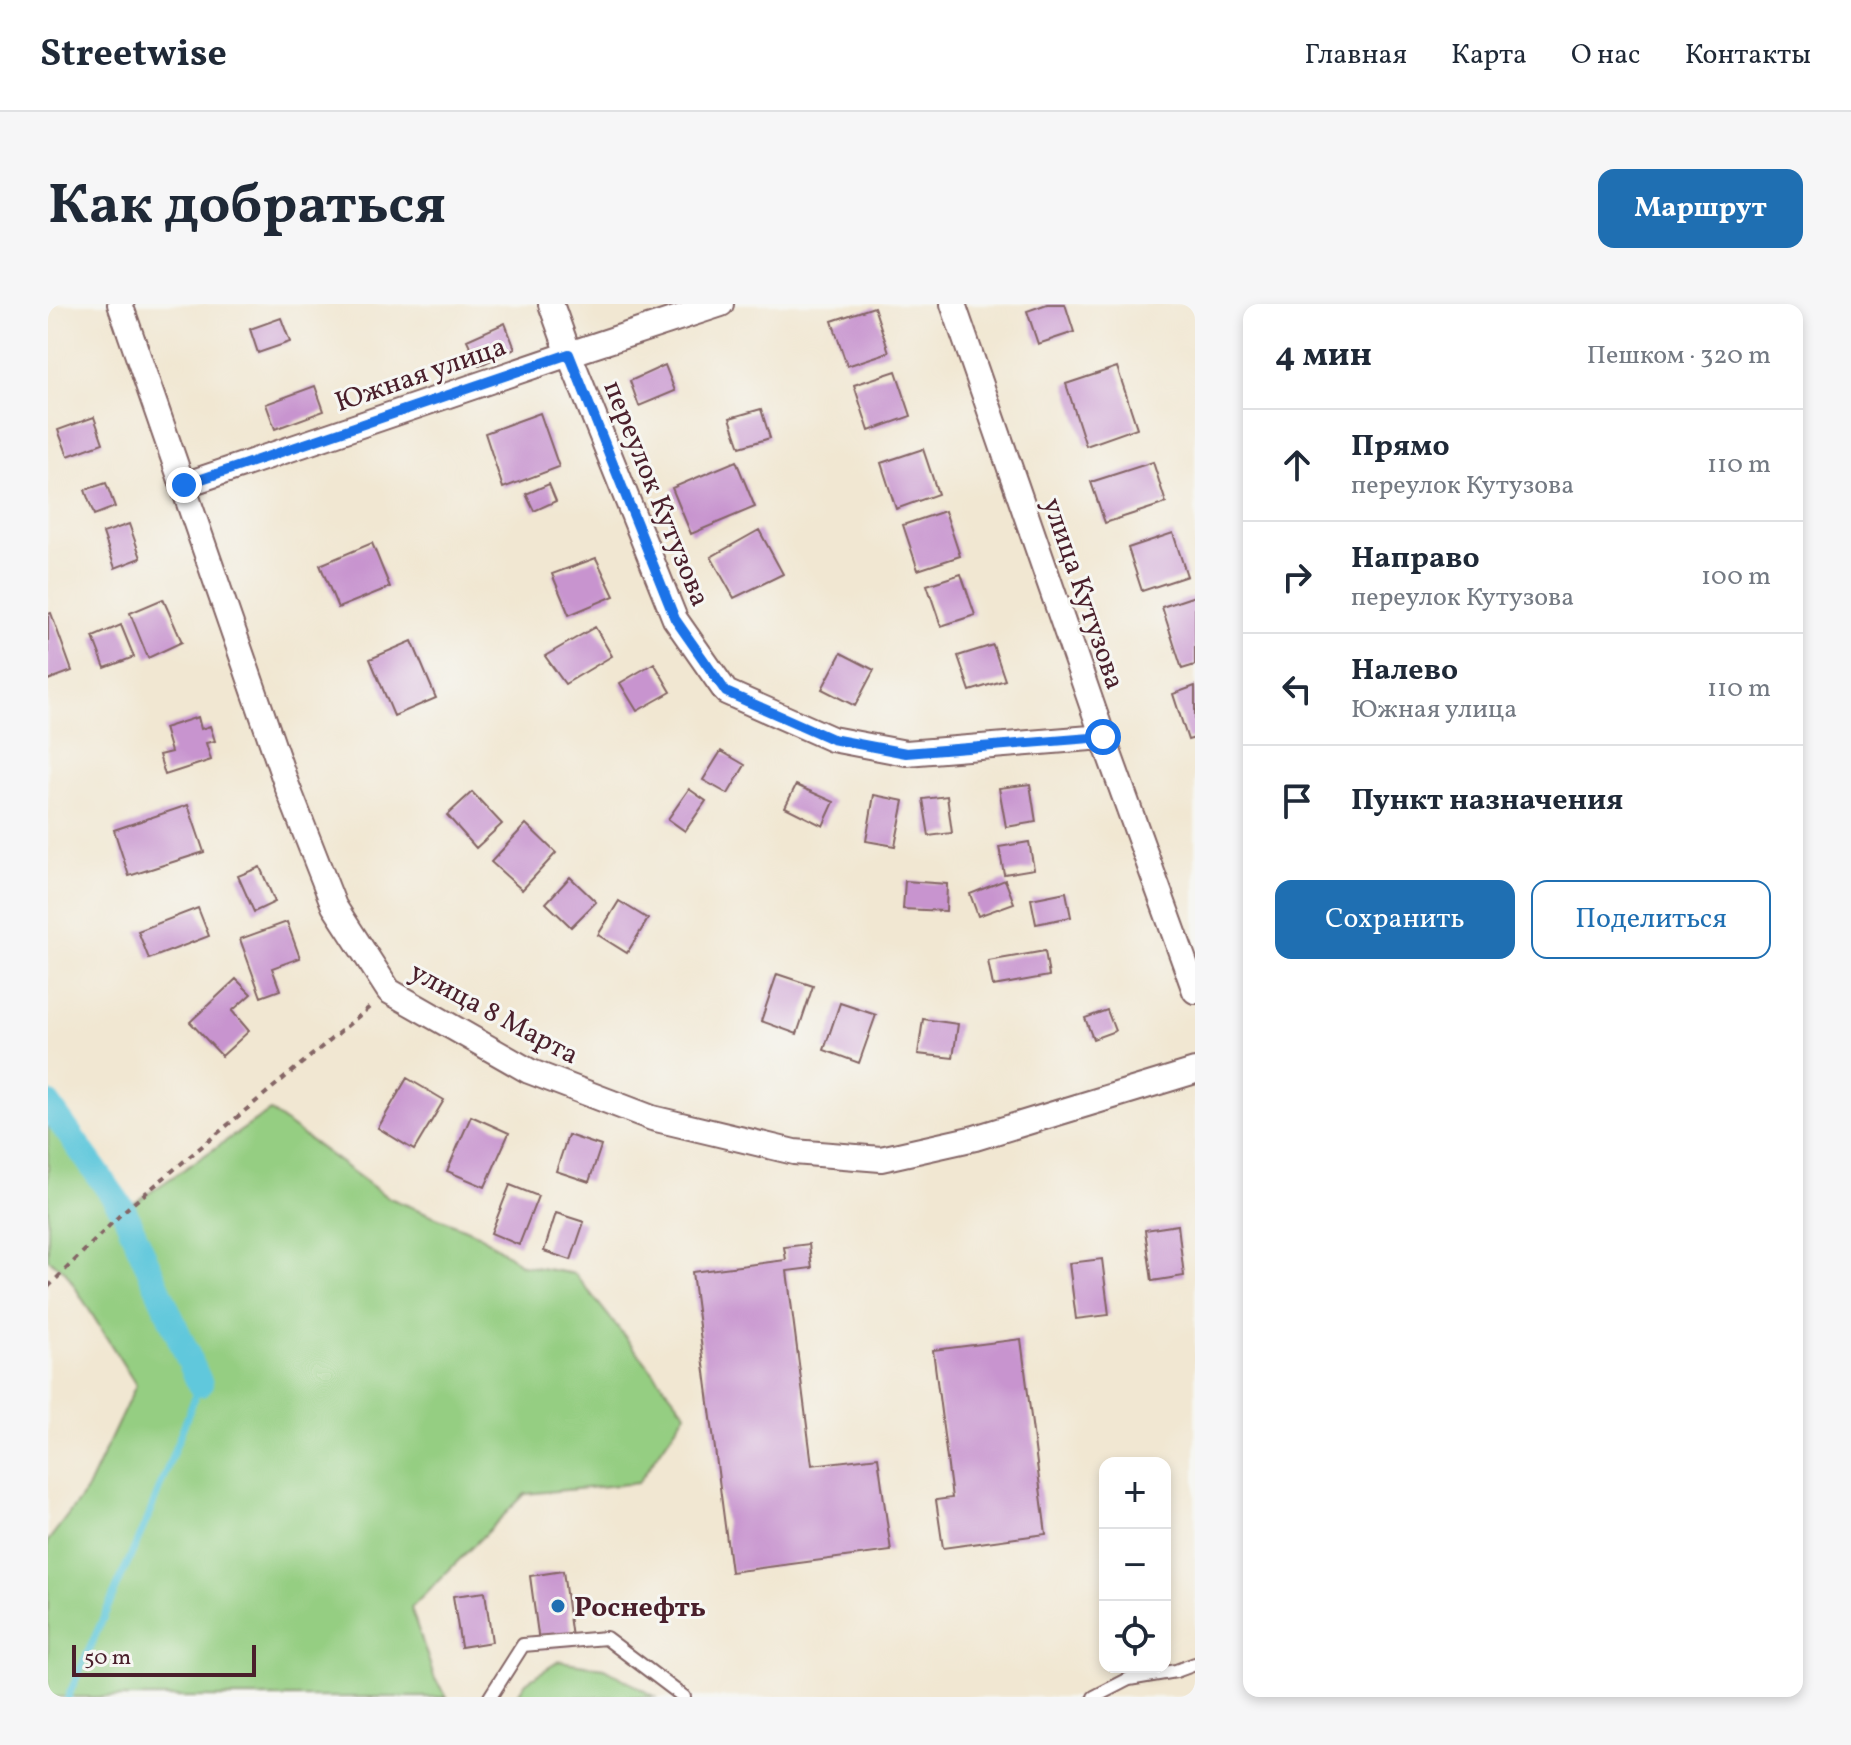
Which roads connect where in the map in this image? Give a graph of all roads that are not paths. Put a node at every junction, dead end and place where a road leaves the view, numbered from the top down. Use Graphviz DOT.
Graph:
graph roads {
  1 [pos="120,304"];
  2 [pos="551,304"];
  3 [pos="721,304"];
  4 [pos="953,304"];
  5 [pos="569,354"];
  6 [pos="184,485"];
  7 [pos="1103,737"];
  8 [pos="1195,991"];
  9 [pos="1195,1071"];
  10 [pos="1195,1664"];
  11 [pos="490,1697"];
  12 [pos="684,1697"];
  13 [pos="1094,1697"];
  1 -- 6 [label="street, улица 8 Марта"];
  2 -- 5 [label="street, переулок Кутузова"];
  3 -- 5 [label="street, Южная улица"];
  4 -- 7 [label="street, улица Кутузова"];
  5 -- 6 [label="street, Южная улица"];
  5 -- 7 [label="street, переулок Кутузова"];
  6 -- 9 [label="street, улица 8 Марта"];
  7 -- 8 [label="street, улица Кутузова"];
  10 -- 13 [label="lane"];
  11 -- 12 [label="lane"];
}
